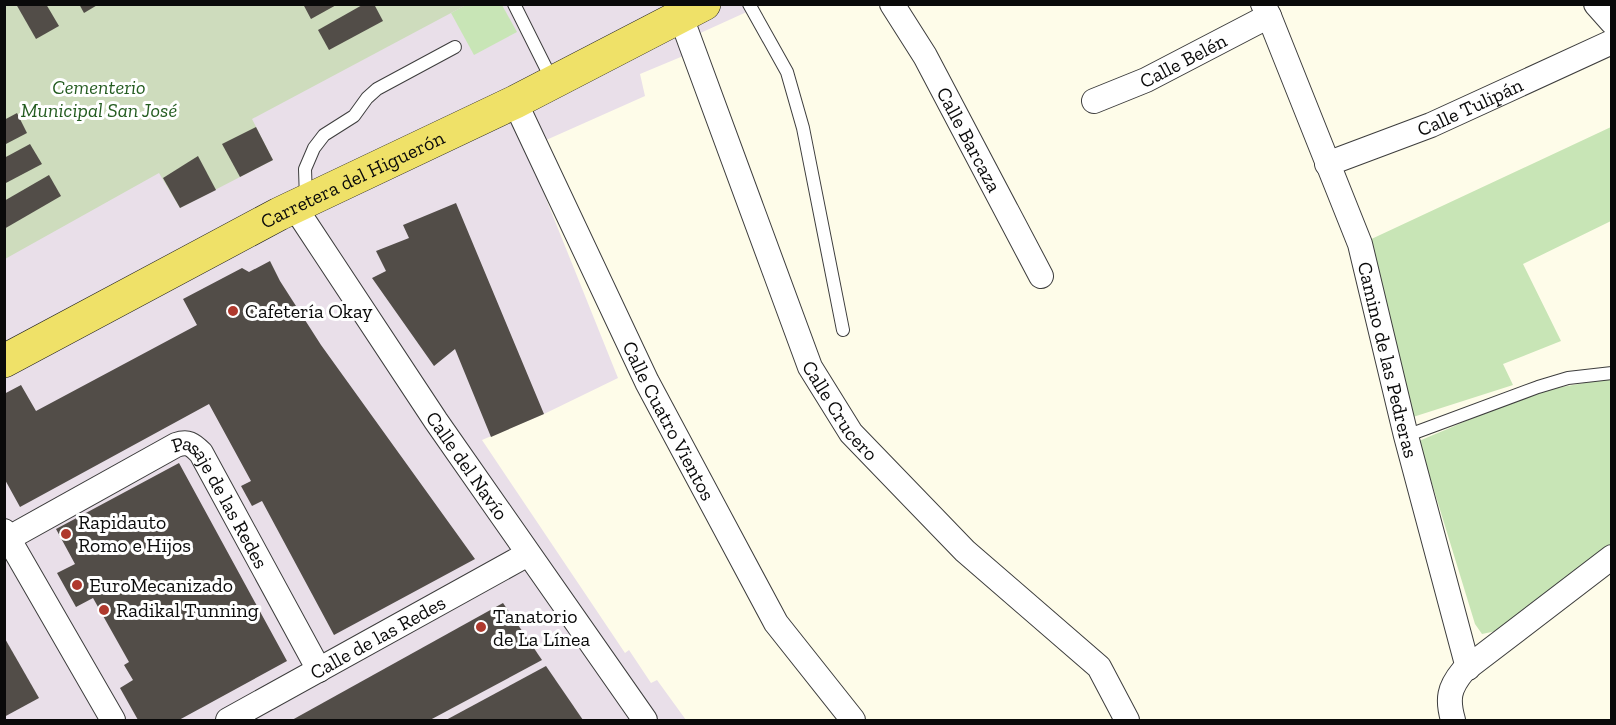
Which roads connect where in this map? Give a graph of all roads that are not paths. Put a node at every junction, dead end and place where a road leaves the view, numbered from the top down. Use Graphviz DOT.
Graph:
graph roads {
  1 [pos="514,4"];
  2 [pos="749,4"];
  3 [pos="892,4"];
  4 [pos="1596,4"];
  5 [pos="1266,10"];
  6 [pos="693,11"];
  7 [pos="1611,22"];
  8 [pos="1611,42"];
  9 [pos="454,47"];
  10 [pos="553,83"];
  11 [pos="1094,101"];
  12 [pos="516,102"];
  13 [pos="1328,164"];
  14 [pos="300,203"];
  15 [pos="1041,276"];
  16 [pos="843,330"];
  17 [pos="4,361"];
  18 [pos="1611,373"];
  19 [pos="1406,436"];
  20 [pos="7,534"];
  21 [pos="528,554"];
  22 [pos="1611,557"];
  23 [pos="1468,668"];
  24 [pos="319,670"];
  25 [pos="113,720"];
  26 [pos="228,720"];
  27 [pos="645,720"];
  28 [pos="853,720"];
  29 [pos="1127,720"];
  30 [pos="1454,720"];
  1 -- 10 [label="lane"];
  2 -- 16 [label="lane"];
  3 -- 15 [label="street, Calle Barcaza"];
  4 -- 7 [label="street"];
  5 -- 11 [label="street, Calle Belén"];
  5 -- 13 [label="street, Camino de las Pedreras"];
  6 -- 10 [label="main road, Carretera del Higuerón"];
  6 -- 29 [label="street, Calle Crucero"];
  8 -- 13 [label="street, Calle Tulipán"];
  9 -- 14 [label="lane"];
  10 -- 12 [label="main road, Carretera del Higuerón"];
  12 -- 14 [label="main road, Carretera del Higuerón"];
  12 -- 28 [label="street, Calle Cuatro Vientos"];
  13 -- 19 [label="street, Camino de las Pedreras"];
  14 -- 17 [label="main road, Carretera del Higuerón"];
  14 -- 21 [label="street, Calle del Navío"];
  18 -- 19 [label="lane"];
  19 -- 23 [label="street, Camino de las Pedreras"];
  20 -- 24 [label="street, Pasaje de las Redes"];
  20 -- 25 [label="street"];
  21 -- 24 [label="street, Calle de las Redes"];
  21 -- 27 [label="street, Calle del Navío"];
  22 -- 23 [label="street"];
  23 -- 30 [label="street"];
  24 -- 26 [label="street, Calle de las Redes"];
}
